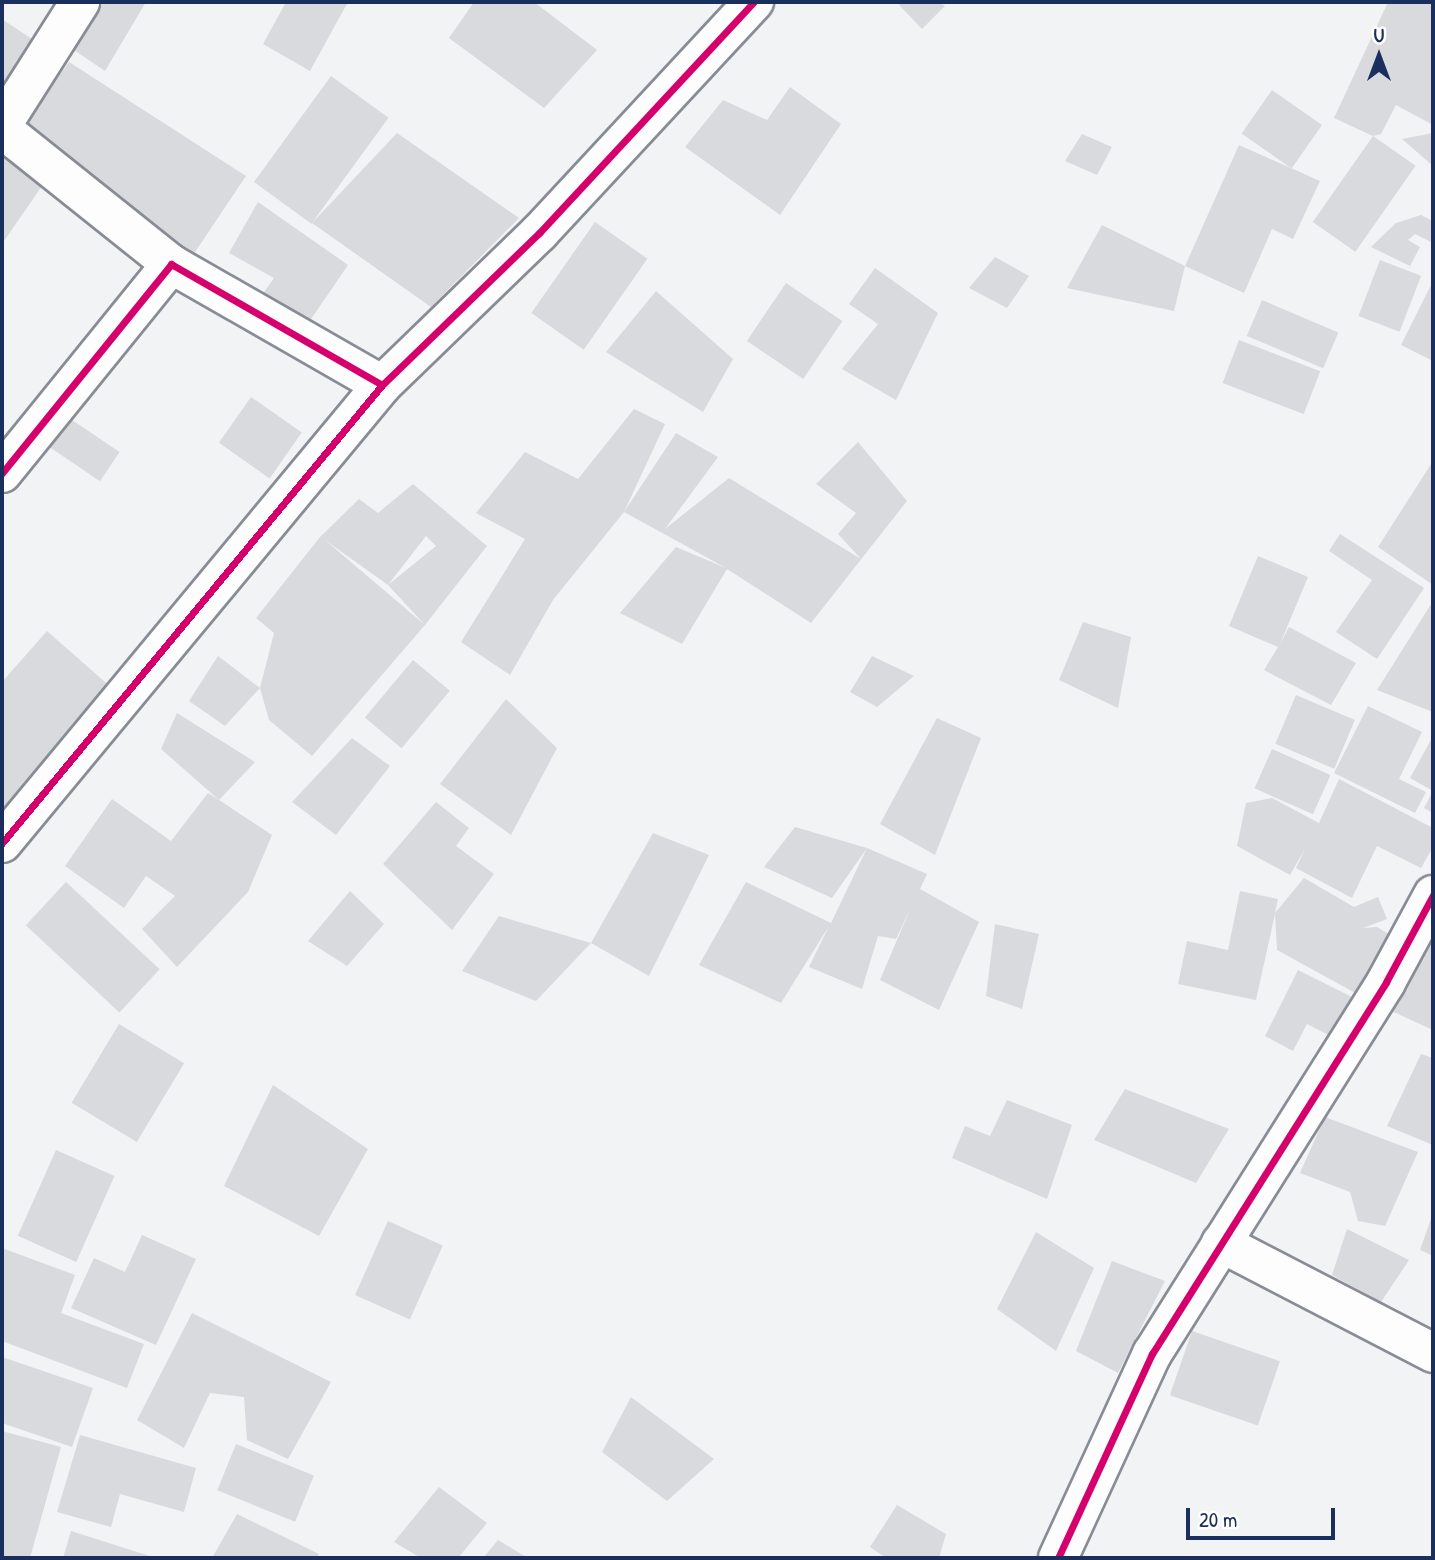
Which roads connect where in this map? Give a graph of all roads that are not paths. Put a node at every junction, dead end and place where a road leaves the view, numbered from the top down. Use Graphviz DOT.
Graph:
graph roads {
  1 [pos="80,2"];
  2 [pos="754,2"];
  3 [pos="2,127"];
  4 [pos="171,264"];
  5 [pos="382,385"];
  6 [pos="2,473"];
  7 [pos="2,843"];
  8 [pos="1433,895"];
  9 [pos="1221,1243"];
  10 [pos="1433,1353"];
  11 [pos="1058,1558"];
  1 -- 3 [label="street"];
  2 -- 5 [label="street"];
  3 -- 4 [label="street"];
  4 -- 5 [label="street"];
  4 -- 6 [label="street"];
  5 -- 7 [label="street"];
  8 -- 9 [label="street"];
  9 -- 10 [label="street"];
  9 -- 11 [label="street"];
}
